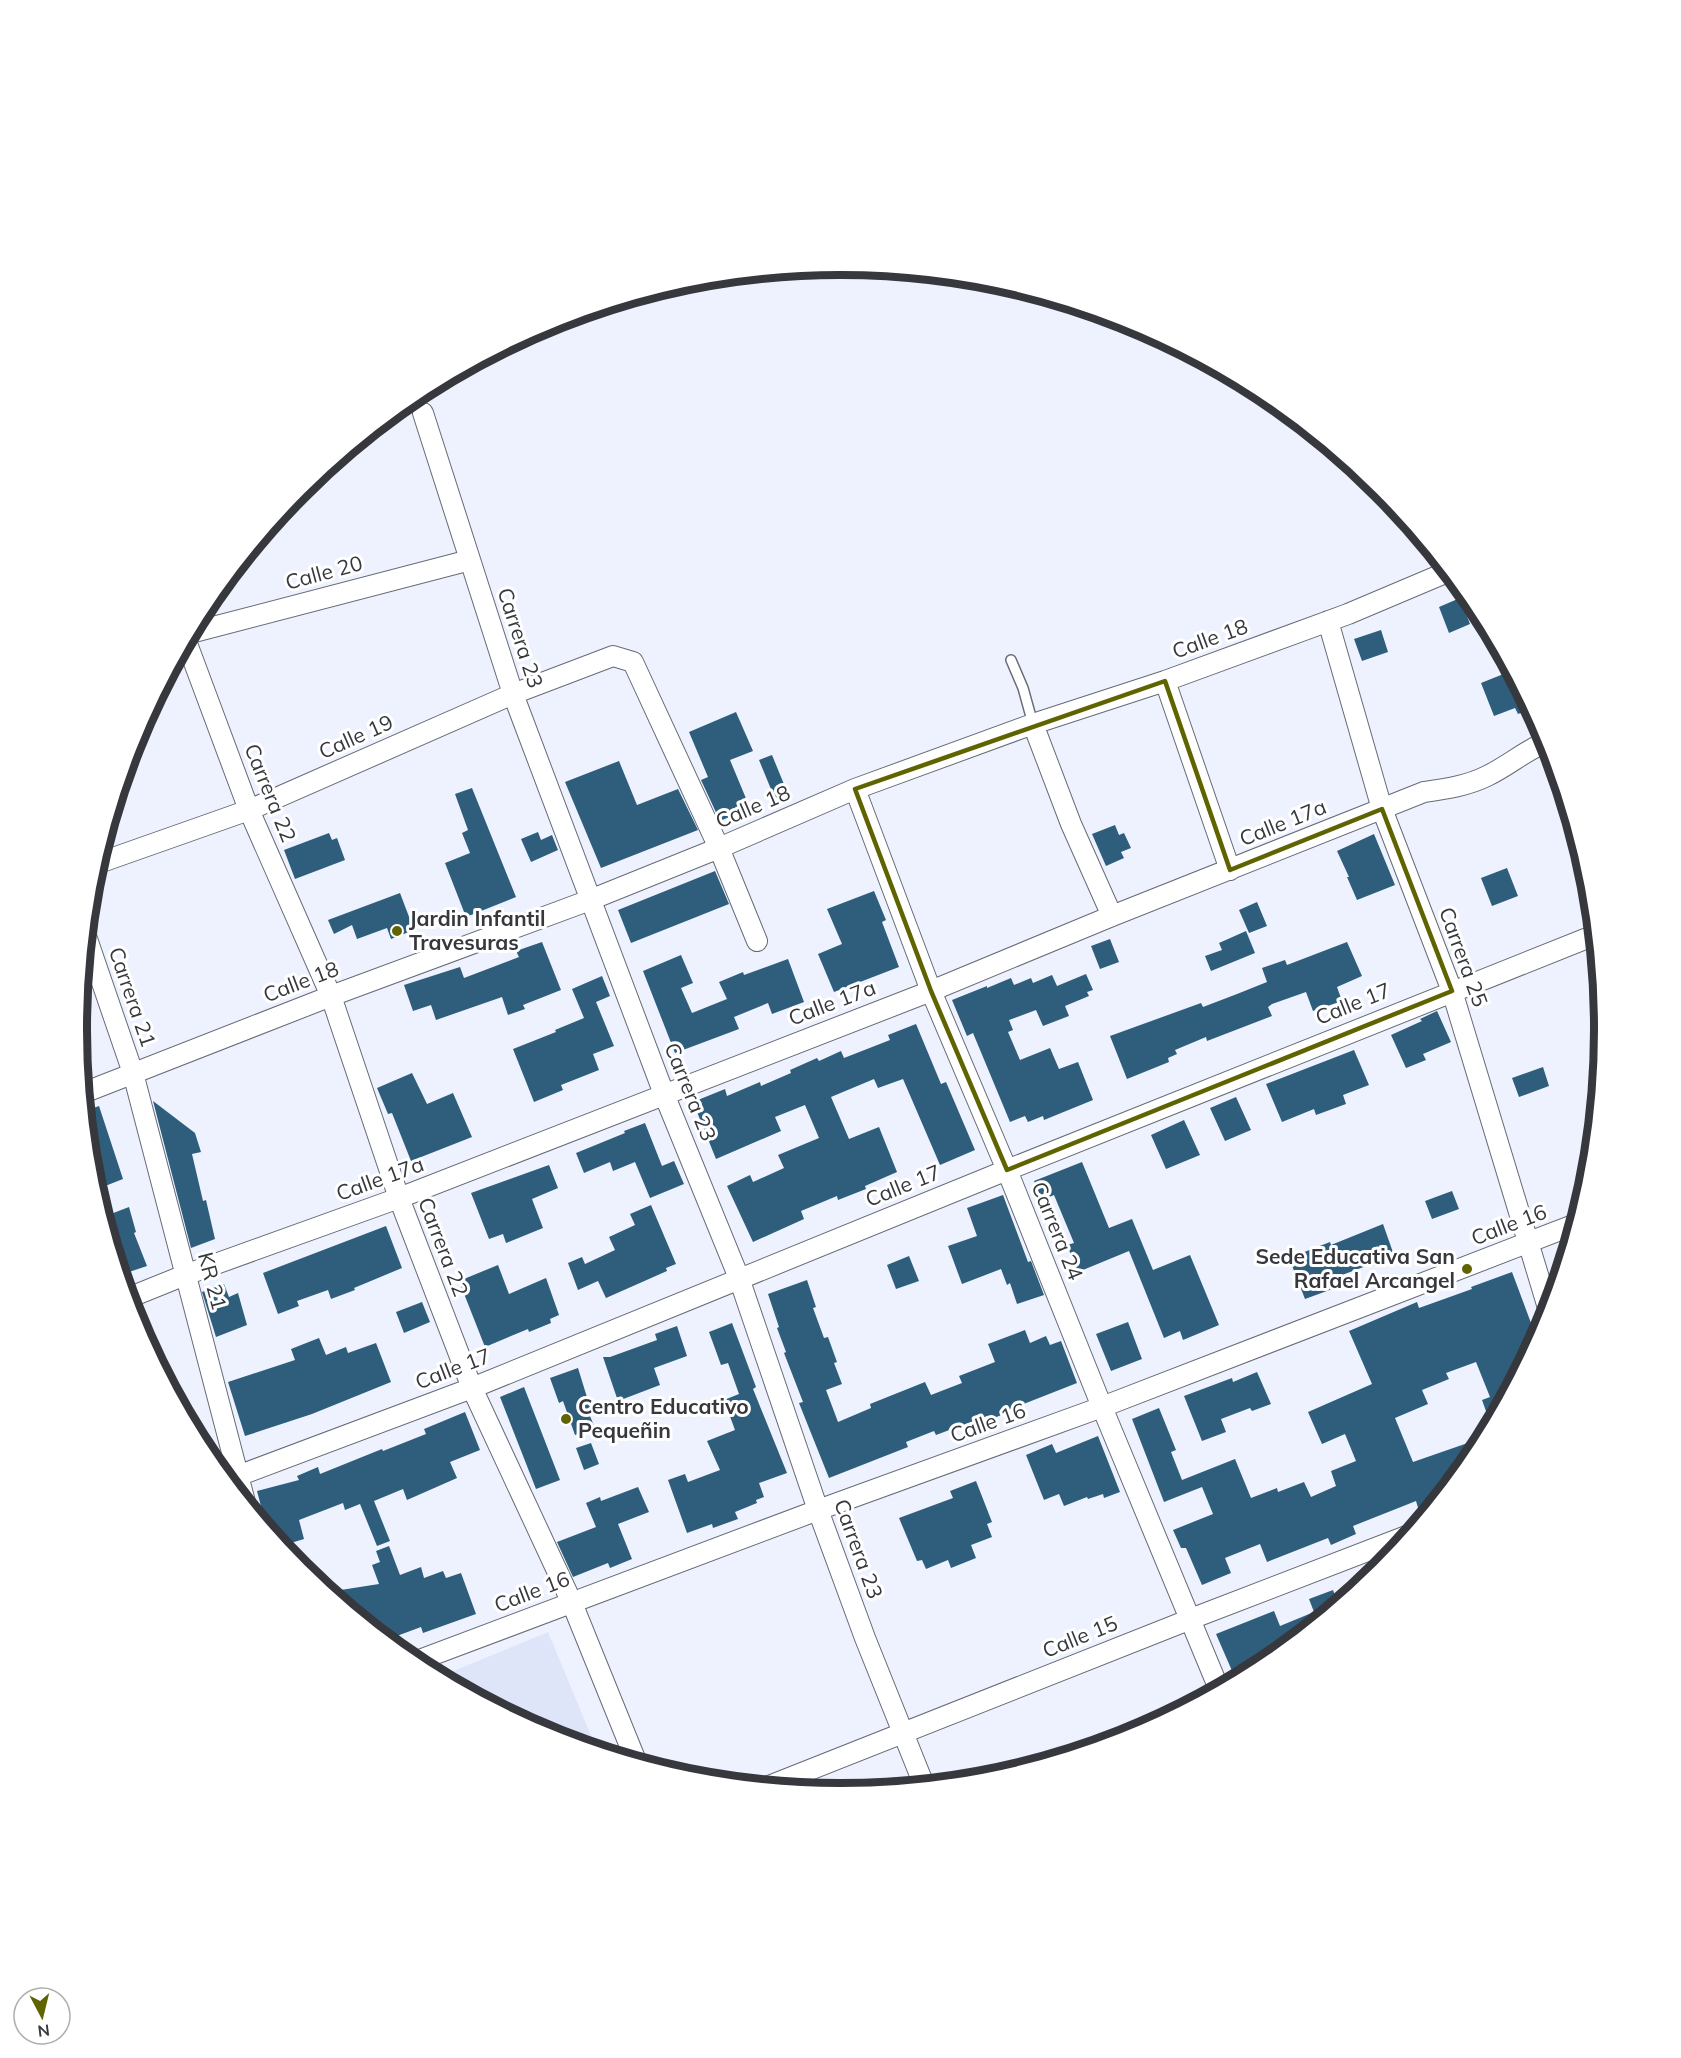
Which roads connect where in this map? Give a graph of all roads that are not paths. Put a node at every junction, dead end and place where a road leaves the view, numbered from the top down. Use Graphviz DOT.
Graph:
graph roads {
  1 [pos="423,413"];
  2 [pos="470,560"];
  3 [pos="1441,575"];
  4 [pos="1328,621"];
  5 [pos="202,630"];
  6 [pos="189,650"];
  7 [pos="1011,660"];
  8 [pos="1164,681"];
  9 [pos="513,694"];
  10 [pos="1033,724"];
  11 [pos="1538,745"];
  12 [pos="855,789"];
  13 [pos="1382,809"];
  14 [pos="249,810"];
  15 [pos="719,848"];
  16 [pos="106,860"];
  17 [pos="1230,870"];
  18 [pos="590,900"];
  19 [pos="1112,916"];
  20 [pos="1588,937"];
  21 [pos="757,941"];
  22 [pos="91,952"];
  23 [pos="931,991"];
  24 [pos="1452,991"];
  25 [pos="331,996"];
  26 [pos="133,1073"];
  27 [pos="90,1090"];
  28 [pos="664,1094"];
  29 [pos="1007,1170"];
  30 [pos="399,1198"];
  31 [pos="1567,1228"];
  32 [pos="1527,1244"];
  33 [pos="185,1275"];
  34 [pos="739,1278"];
  35 [pos="136,1295"];
  36 [pos="1545,1296"];
  37 [pos="472,1388"];
  38 [pos="1102,1407"];
  39 [pos="232,1472"];
  40 [pos="235,1477"];
  41 [pos="818,1510"];
  42 [pos="1392,1541"];
  43 [pos="572,1603"];
  44 [pos="1191,1619"];
  45 [pos="425,1658"];
  46 [pos="1216,1682"];
  47 [pos="904,1733"];
  48 [pos="633,1753"];
  49 [pos="921,1778"];
  50 [pos="784,1780"];
  1 -- 2 [label="street, Carrera 23"];
  2 -- 5 [label="street, Calle 20"];
  2 -- 9 [label="street, Carrera 23"];
  3 -- 4 [label="street, Calle 18"];
  4 -- 8 [label="street, Calle 18"];
  4 -- 13 [label="street, Carrera 25"];
  6 -- 14 [label="street, Carrera 22"];
  7 -- 10 [label="lane"];
  8 -- 10 [label="street, Calle 18"];
  8 -- 17 [label="street"];
  9 -- 14 [label="street, Calle 19"];
  9 -- 15 [label="street, Calle 19"];
  9 -- 18 [label="street, Carrera 23"];
  10 -- 12 [label="street, Calle 18"];
  10 -- 19 [label="street"];
  11 -- 13 [label="street, Calle 17a"];
  12 -- 15 [label="street, Calle 18"];
  12 -- 23 [label="street, Carrera 24"];
  13 -- 17 [label="street, Calle 17a"];
  13 -- 24 [label="street, Carrera 25"];
  14 -- 16 [label="street, Calle 19"];
  14 -- 25 [label="street, Carrera 22"];
  15 -- 18 [label="street, Calle 18"];
  15 -- 21 [label="street"];
  17 -- 19 [label="street, Calle 17a"];
  18 -- 25 [label="street, Calle 18"];
  18 -- 28 [label="street, Carrera 23"];
  19 -- 23 [label="street, Calle 17a"];
  20 -- 24 [label="street, Calle 17"];
  22 -- 26 [label="street, Carrera 21"];
  23 -- 28 [label="street, Calle 17a"];
  23 -- 29 [label="street, Carrera 24"];
  24 -- 29 [label="street, Calle 17"];
  24 -- 32 [label="street, Carrera 25"];
  25 -- 26 [label="street, Calle 18"];
  25 -- 30 [label="street, Carrera 22"];
  26 -- 27 [label="street, Calle 18"];
  26 -- 33 [label="street, KR 21"];
  28 -- 30 [label="street, Calle 17a"];
  28 -- 34 [label="street, Carrera 23"];
  29 -- 34 [label="street, Calle 17"];
  29 -- 38 [label="street, Carrera 24"];
  30 -- 33 [label="street, Calle 17a"];
  30 -- 37 [label="street, Carrera 22"];
  31 -- 32 [label="street, Calle 16"];
  32 -- 36 [label="street, Carrera 25"];
  32 -- 38 [label="street, Calle 16"];
  33 -- 35 [label="street, Calle 17a"];
  33 -- 39 [label="street, KR 21"];
  34 -- 37 [label="street, Calle 17"];
  34 -- 41 [label="street, Carrera 23"];
  37 -- 40 [label="street, Calle 17"];
  37 -- 43 [label="street, Carrera 22"];
  38 -- 41 [label="street, Calle 16"];
  38 -- 44 [label="street, Carrera 24"];
  41 -- 43 [label="street, Calle 16"];
  41 -- 47 [label="street, Carrera 23"];
  42 -- 44 [label="street, Calle 15"];
  43 -- 45 [label="street, Calle 16"];
  43 -- 48 [label="street, Carrera 22"];
  44 -- 46 [label="street, Carrera 24"];
  44 -- 47 [label="street, Calle 15"];
  47 -- 49 [label="street, Carrera 23"];
  47 -- 50 [label="street, Calle 15"];
}
